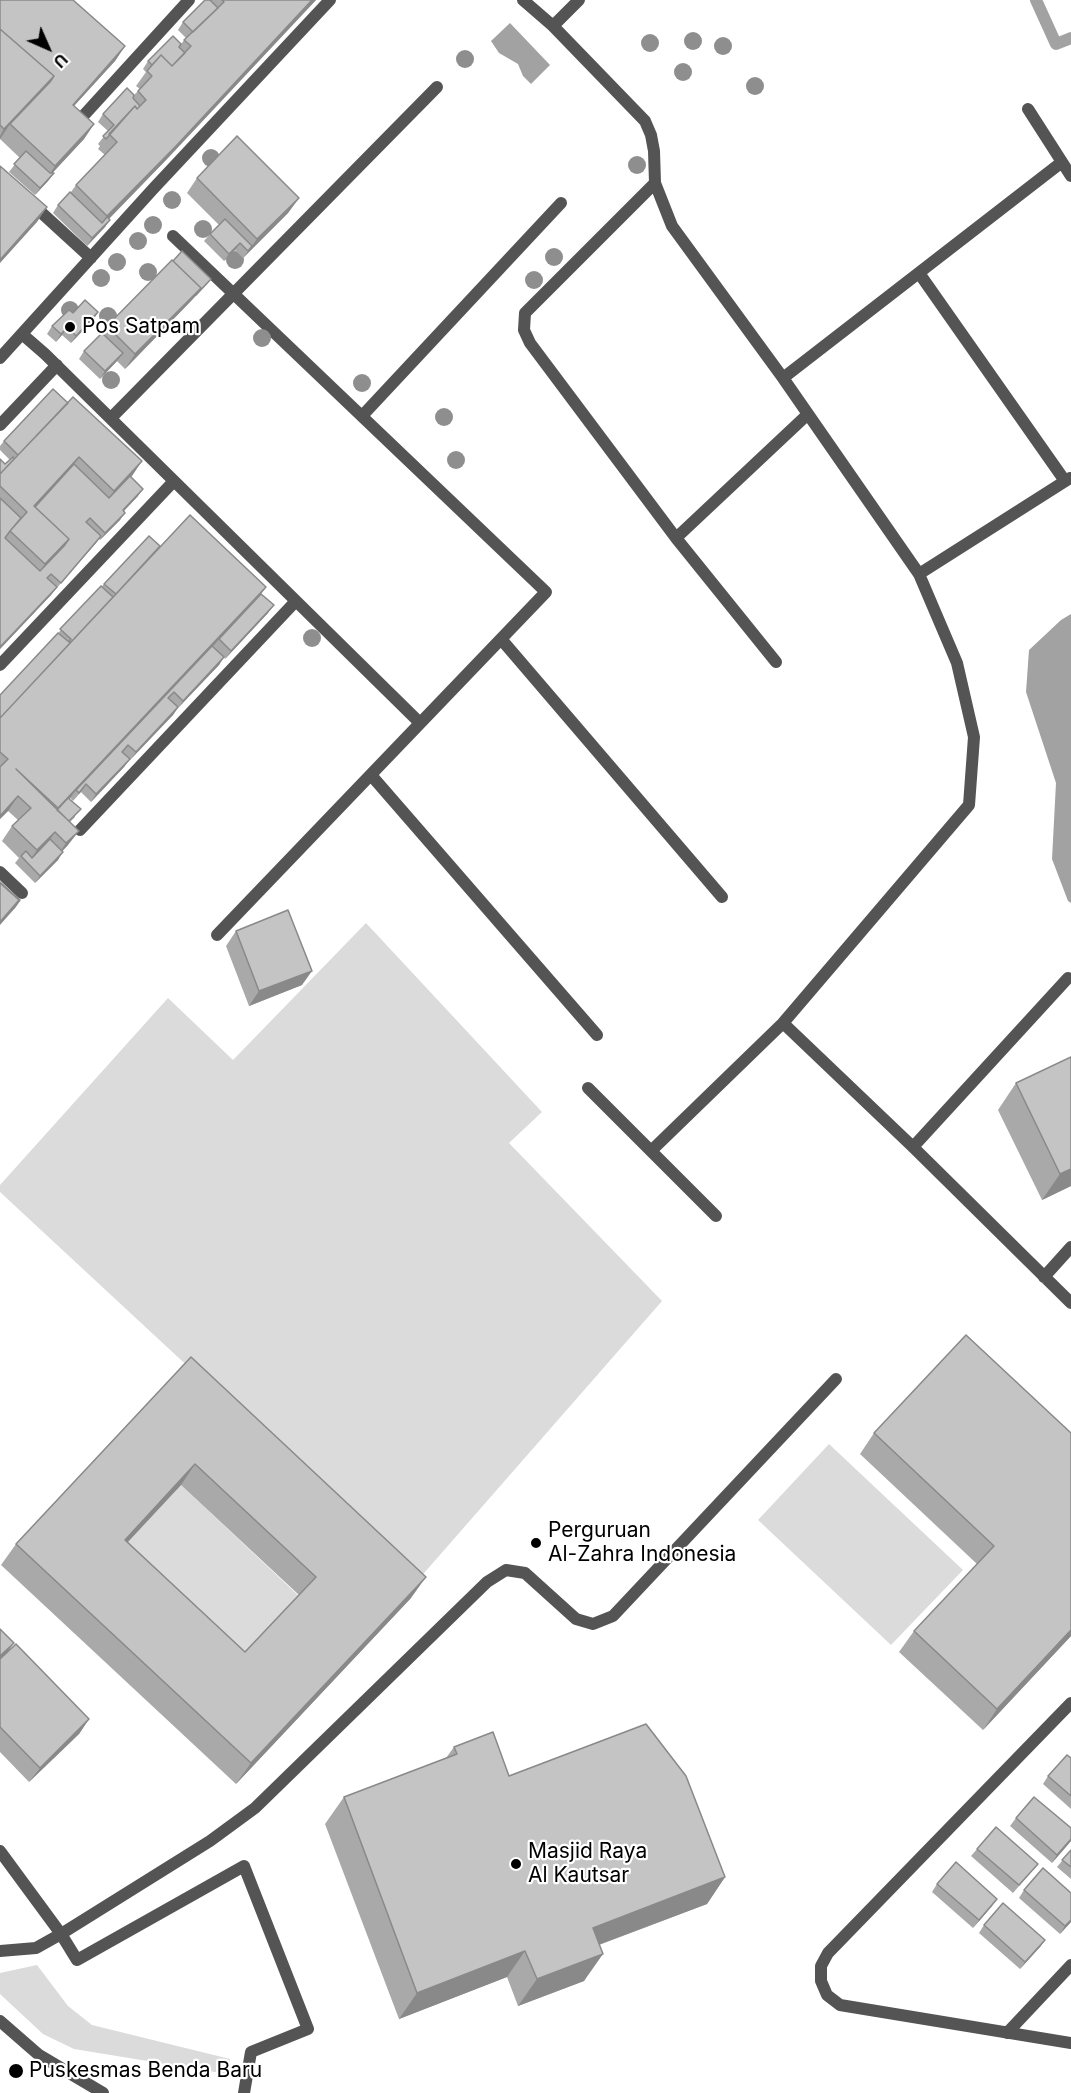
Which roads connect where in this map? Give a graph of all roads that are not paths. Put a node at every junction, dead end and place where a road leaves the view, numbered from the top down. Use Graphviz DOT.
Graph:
graph roads {
  1 [pos="189,0"];
  2 [pos="330,0"];
  3 [pos="523,0"];
  4 [pos="579,0"];
  5 [pos="553,26"];
  6 [pos="437,87"];
  7 [pos="1028,109"];
  8 [pos="75,125"];
  9 [pos="1062,162"];
  10 [pos="1071,176"];
  11 [pos="655,183"];
  12 [pos="25,198"];
  13 [pos="561,202"];
  14 [pos="173,236"];
  15 [pos="91,258"];
  16 [pos="919,273"];
  17 [pos="233,293"];
  18 [pos="22,334"];
  19 [pos="0,358"];
  20 [pos="57,365"];
  21 [pos="783,378"];
  22 [pos="808,414"];
  23 [pos="362,416"];
  24 [pos="111,418"];
  25 [pos="0,425"];
  26 [pos="1068,479"];
  27 [pos="174,481"];
  28 [pos="675,538"];
  29 [pos="919,574"];
  30 [pos="295,602"];
  31 [pos="501,639"];
  32 [pos="776,662"];
  33 [pos="0,665"];
  34 [pos="420,723"];
  35 [pos="371,775"];
  36 [pos="80,830"];
  37 [pos="0,872"];
  38 [pos="22,893"];
  39 [pos="722,897"];
  40 [pos="217,935"];
  41 [pos="1068,978"];
  42 [pos="783,1023"];
  43 [pos="597,1035"];
  44 [pos="588,1088"];
  45 [pos="914,1147"];
  46 [pos="651,1151"];
  47 [pos="716,1216"];
  48 [pos="1071,1246"];
  49 [pos="1044,1277"];
  50 [pos="1071,1303"];
  51 [pos="836,1379"];
  52 [pos="1071,1703"];
  53 [pos="0,1851"];
  54 [pos="61,1934"];
  55 [pos="0,1951"];
  56 [pos="1071,1965"];
  57 [pos="0,2021"];
  58 [pos="1007,2033"];
  59 [pos="1071,2043"];
  60 [pos="103,2093"];
  61 [pos="244,2093"];
  1 -- 8 [label="street"];
  2 -- 15 [label="street"];
  3 -- 5 [label="street"];
  4 -- 5 [label="street"];
  5 -- 11 [label="street"];
  6 -- 17 [label="street"];
  7 -- 9 [label="street"];
  9 -- 10 [label="street"];
  9 -- 16 [label="street"];
  11 -- 21 [label="street"];
  11 -- 28 [label="street"];
  12 -- 15 [label="street"];
  13 -- 23 [label="street"];
  14 -- 17 [label="street"];
  15 -- 18 [label="street"];
  16 -- 21 [label="street"];
  16 -- 26 [label="street"];
  17 -- 23 [label="street"];
  17 -- 24 [label="street"];
  18 -- 19 [label="street"];
  18 -- 20 [label="street"];
  20 -- 24 [label="street"];
  20 -- 25 [label="street"];
  21 -- 22 [label="street"];
  22 -- 28 [label="street"];
  22 -- 29 [label="street"];
  23 -- 31 [label="street"];
  24 -- 27 [label="street"];
  26 -- 29 [label="street"];
  27 -- 30 [label="street"];
  27 -- 33 [label="street"];
  28 -- 32 [label="street"];
  29 -- 42 [label="street"];
  30 -- 34 [label="street"];
  30 -- 36 [label="street"];
  31 -- 34 [label="street"];
  31 -- 39 [label="street"];
  34 -- 35 [label="street"];
  35 -- 40 [label="street"];
  35 -- 43 [label="street"];
  37 -- 38 [label="street"];
  41 -- 45 [label="street"];
  42 -- 45 [label="street"];
  42 -- 46 [label="street"];
  44 -- 46 [label="street"];
  45 -- 49 [label="street"];
  46 -- 47 [label="street"];
  48 -- 49 [label="street"];
  49 -- 50 [label="street"];
  51 -- 54 [label="street"];
  52 -- 58 [label="street"];
  53 -- 54 [label="street"];
  54 -- 55 [label="street"];
  54 -- 61 [label="street"];
  56 -- 58 [label="street"];
  57 -- 60 [label="street"];
  58 -- 59 [label="street"];
}
